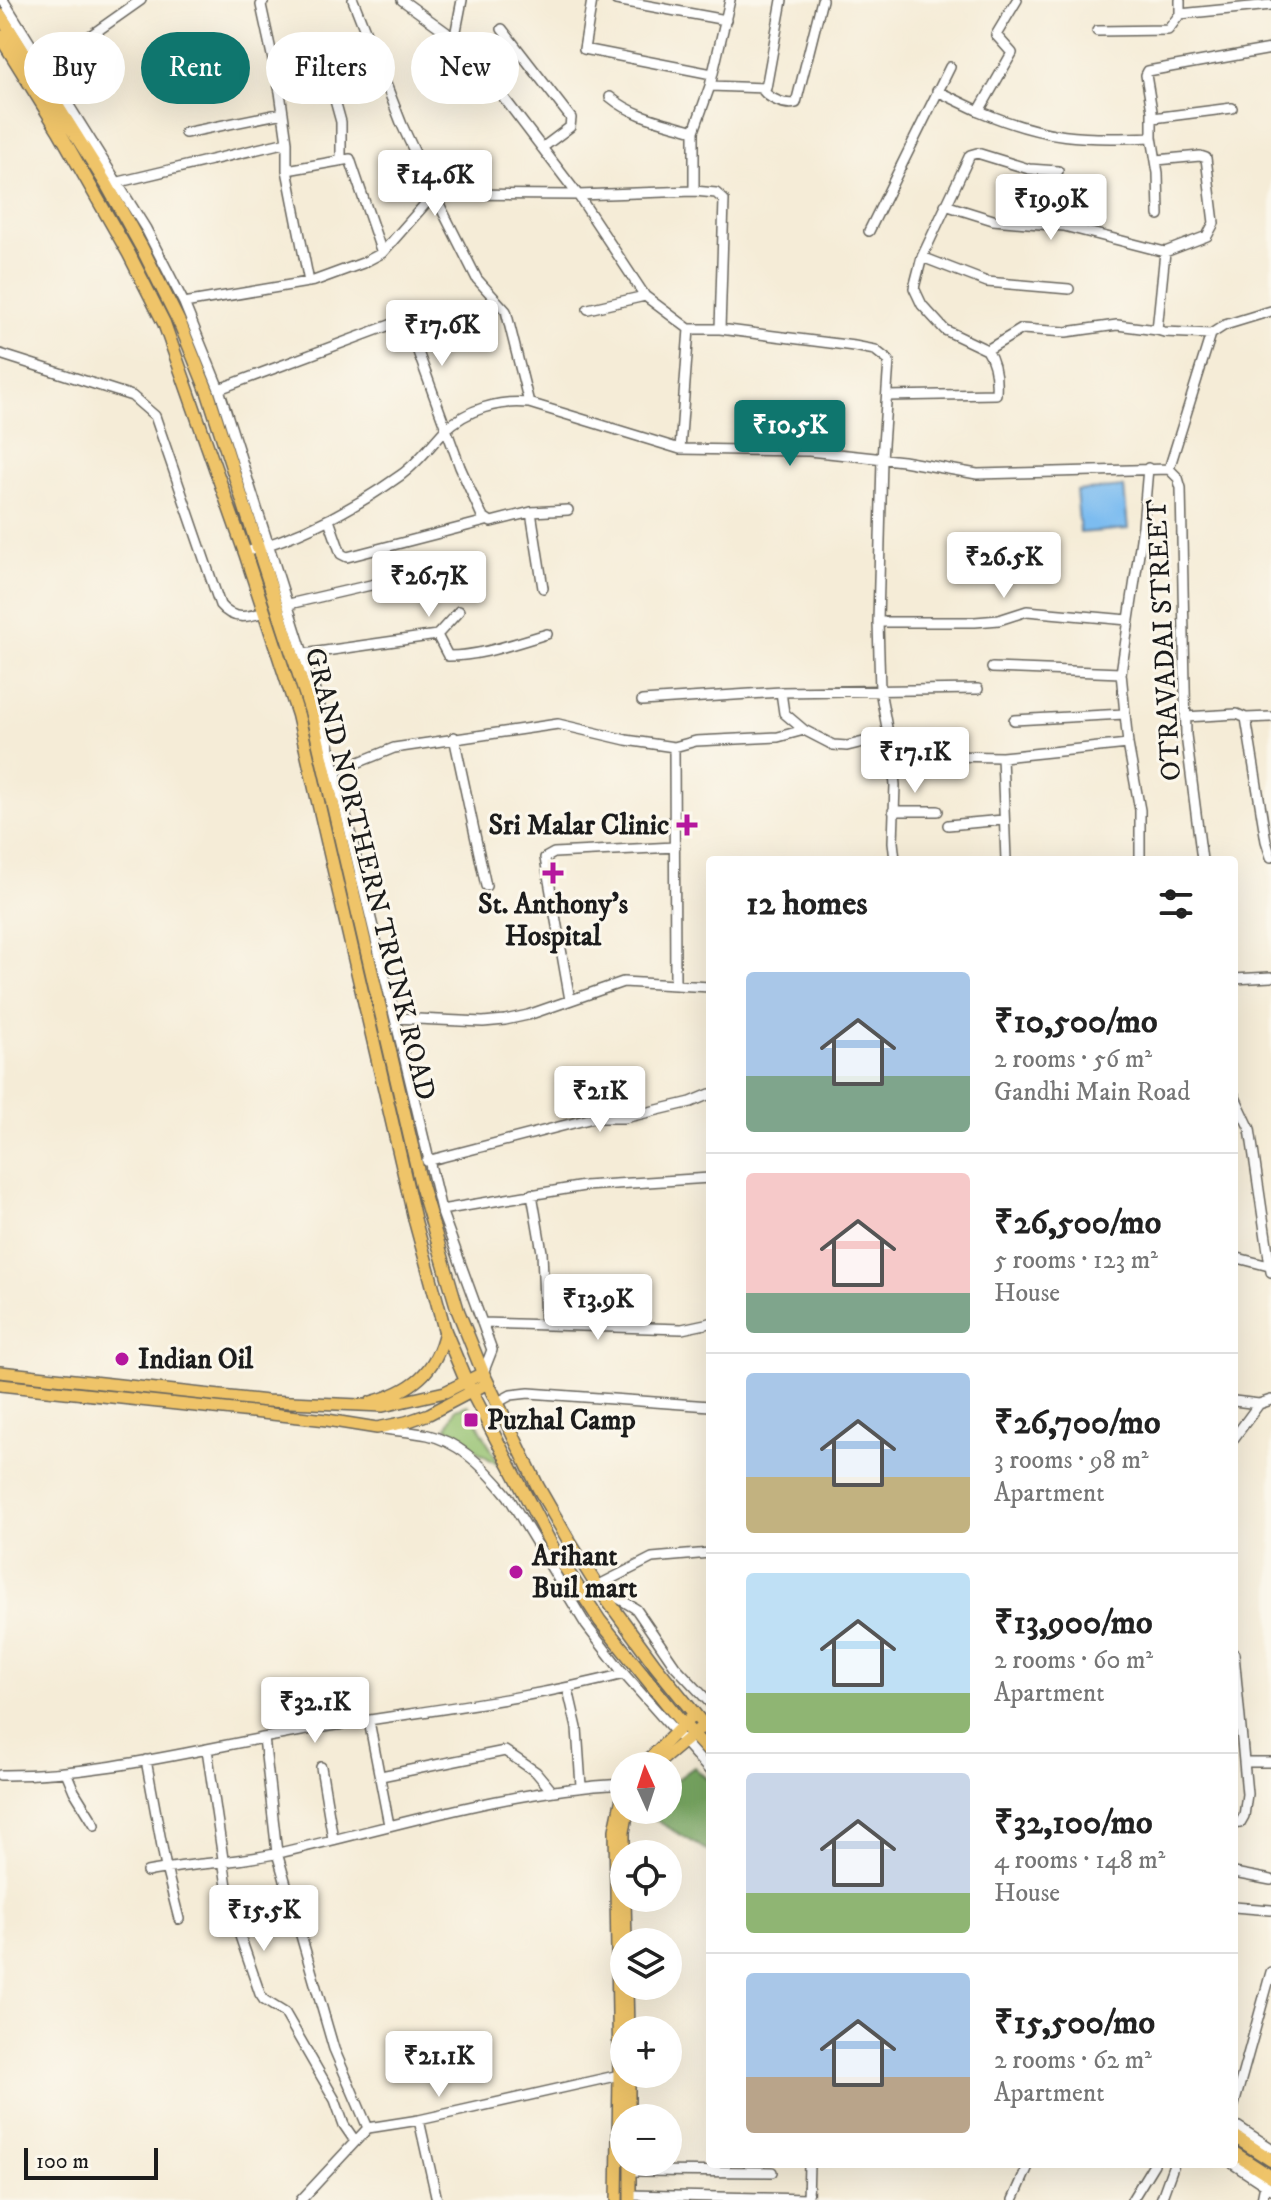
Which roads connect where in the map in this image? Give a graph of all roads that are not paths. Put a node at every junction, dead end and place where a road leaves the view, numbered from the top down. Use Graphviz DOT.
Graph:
graph roads {
  1 [pos="3,0"];
  2 [pos="141,0"];
  3 [pos="264,0"];
  4 [pos="353,0"];
  5 [pos="402,0"];
  6 [pos="462,0"];
  7 [pos="592,0"];
  8 [pos="616,0"];
  9 [pos="730,0"];
  10 [pos="782,0"];
  11 [pos="822,0"];
  12 [pos="1017,0"];
  13 [pos="1180,0"];
  14 [pos="1271,5"];
  15 [pos="1180,14"];
  16 [pos="0,15"];
  17 [pos="726,20"];
  18 [pos="502,29"];
  19 [pos="1097,31"];
  20 [pos="96,32"];
  21 [pos="443,32"];
  22 [pos="456,32"];
  23 [pos="24,33"];
  24 [pos="0,36"];
  25 [pos="1271,49"];
  26 [pos="950,67"];
  27 [pos="712,74"];
  28 [pos="710,86"];
  29 [pos="762,89"];
  30 [pos="937,91"];
  31 [pos="610,97"];
  32 [pos="69,104"];
  33 [pos="336,104"];
  34 [pos="509,104"];
  35 [pos="1232,108"];
  36 [pos="979,111"];
  37 [pos="283,113"];
  38 [pos="1153,118"];
  39 [pos="694,131"];
  40 [pos="185,133"];
  41 [pos="1152,137"];
  42 [pos="287,142"];
  43 [pos="542,148"];
  44 [pos="341,160"];
  45 [pos="1157,160"];
  46 [pos="287,170"];
  47 [pos="1058,171"];
  48 [pos="119,182"];
  49 [pos="694,191"];
  50 [pos="434,194"];
  51 [pos="578,195"];
  52 [pos="945,205"];
  53 [pos="1159,215"];
  54 [pos="869,231"];
  55 [pos="1165,252"];
  56 [pos="382,253"];
  57 [pos="922,257"];
  58 [pos="309,282"];
  59 [pos="1069,289"];
  60 [pos="645,296"];
  61 [pos="184,303"];
  62 [pos="588,309"];
  63 [pos="1271,311"];
  64 [pos="689,329"];
  65 [pos="720,329"];
  66 [pos="1157,330"];
  67 [pos="1211,334"];
  68 [pos="987,350"];
  69 [pos="0,354"];
  70 [pos="219,389"];
  71 [pos="887,396"];
  72 [pos="529,403"];
  73 [pos="447,429"];
  74 [pos="680,449"];
  75 [pos="882,459"];
  76 [pos="1148,468"];
  77 [pos="1169,469"];
  78 [pos="568,510"];
  79 [pos="531,512"];
  80 [pos="329,520"];
  81 [pos="486,521"];
  82 [pos="265,546"];
  83 [pos="245,553"];
  84 [pos="427,572"];
  85 [pos="543,588"];
  86 [pos="289,604"];
  87 [pos="459,611"];
  88 [pos="265,612"];
  89 [pos="1128,620"];
  90 [pos="878,622"];
  91 [pos="547,634"];
  92 [pos="437,635"];
  93 [pos="304,654"];
  94 [pos="992,668"];
  95 [pos="1121,673"];
  96 [pos="978,689"];
  97 [pos="880,690"];
  98 [pos="781,692"];
  99 [pos="642,701"];
  100 [pos="1124,714"];
  101 [pos="1185,717"];
  102 [pos="1271,717"];
  103 [pos="1246,718"];
  104 [pos="1014,720"];
  105 [pos="804,730"];
  106 [pos="888,736"];
  107 [pos="454,737"];
  108 [pos="1128,744"];
  109 [pos="674,747"];
  110 [pos="892,755"];
  111 [pos="1002,757"];
  112 [pos="337,771"];
  113 [pos="893,811"];
  114 [pos="938,811"];
  115 [pos="1003,820"];
  116 [pos="948,825"];
  117 [pos="1268,840"];
  118 [pos="675,847"];
  119 [pos="895,856"];
  120 [pos="1006,856"];
  121 [pos="1140,856"];
  122 [pos="1202,856"];
  123 [pos="1271,857"];
  124 [pos="486,886"];
  125 [pos="1271,977"];
  126 [pos="1238,979"];
  127 [pos="675,984"];
  128 [pos="706,987"];
  129 [pos="570,1000"];
  130 [pos="395,1018"];
  131 [pos="706,1096"];
  132 [pos="1238,1104"];
  133 [pos="427,1161"];
  134 [pos="706,1178"];
  135 [pos="532,1194"];
  136 [pos="441,1210"];
  137 [pos="1269,1250"];
  138 [pos="1238,1258"];
  139 [pos="1270,1269"];
  140 [pos="482,1323"];
  141 [pos="545,1324"];
  142 [pos="706,1324"];
  143 [pos="445,1331"];
  144 [pos="0,1372"];
  145 [pos="486,1378"];
  146 [pos="0,1385"];
  147 [pos="468,1386"];
  148 [pos="1271,1400"];
  149 [pos="1238,1401"];
  150 [pos="498,1402"];
  151 [pos="1259,1404"];
  152 [pos="363,1405"];
  153 [pos="706,1406"];
  154 [pos="377,1428"];
  155 [pos="1238,1433"];
  156 [pos="706,1553"];
  157 [pos="597,1586"];
  158 [pos="624,1674"];
  159 [pos="568,1689"];
  160 [pos="706,1699"];
  161 [pos="694,1714"];
  162 [pos="369,1721"];
  163 [pos="679,1728"];
  164 [pos="1238,1728"];
  165 [pos="697,1734"];
  166 [pos="264,1738"];
  167 [pos="207,1749"];
  168 [pos="656,1752"];
  169 [pos="673,1752"];
  170 [pos="146,1760"];
  171 [pos="706,1760"];
  172 [pos="1245,1762"];
  173 [pos="1271,1762"];
  174 [pos="321,1767"];
  175 [pos="66,1772"];
  176 [pos="0,1775"];
  177 [pos="381,1776"];
  178 [pos="581,1786"];
  179 [pos="610,1786"];
  180 [pos="551,1790"];
  181 [pos="1238,1823"];
  182 [pos="616,1824"];
  183 [pos="95,1825"];
  184 [pos="389,1825"];
  185 [pos="333,1839"];
  186 [pos="277,1853"];
  187 [pos="222,1862"];
  188 [pos="166,1868"];
  189 [pos="147,1872"];
  190 [pos="1238,1874"];
  191 [pos="1271,1880"];
  192 [pos="1238,1907"];
  193 [pos="1271,1910"];
  194 [pos="179,1919"];
  195 [pos="1271,1972"];
  196 [pos="622,2016"];
  197 [pos="610,2078"];
  198 [pos="623,2088"];
  199 [pos="1238,2091"];
  200 [pos="419,2120"];
  201 [pos="1238,2126"];
  202 [pos="368,2128"];
  203 [pos="1238,2139"];
  204 [pos="355,2141"];
  205 [pos="1271,2147"];
  206 [pos="1238,2157"];
  207 [pos="1271,2160"];
  208 [pos="1238,2167"];
  209 [pos="682,2168"];
  210 [pos="809,2168"];
  211 [pos="1027,2168"];
  212 [pos="1152,2168"];
  213 [pos="1173,2168"];
  214 [pos="772,2172"];
  215 [pos="630,2176"];
  216 [pos="1269,2184"];
  217 [pos="630,2198"];
  218 [pos="808,2199"];
  219 [pos="301,2200"];
  220 [pos="437,2200"];
  221 [pos="617,2200"];
  222 [pos="1013,2200"];
  223 [pos="1132,2200"];
  224 [pos="1161,2200"];
  225 [pos="1262,2200"];
  1 -- 23 [label="street"];
  2 -- 20 [label="street"];
  3 -- 37 [label="street"];
  4 -- 50 [label="street"];
  5 -- 21 [label="street"];
  6 -- 22 [label="street"];
  7 -- 27 [label="street"];
  8 -- 17 [label="street"];
  9 -- 17 [label="street"];
  10 -- 29 [label="street"];
  11 -- 29 [label="street"];
  12 -- 36 [label="street"];
  13 -- 15 [label="street"];
  14 -- 15 [label="street"];
  15 -- 19 [label="street"];
  16 -- 82 [label="highway, GRAND NORTHERN TRUNK ROAD"];
  17 -- 27 [label="street"];
  18 -- 43 [label="street"];
  24 -- 83 [label="highway, GRAND NORTHERN TRUNK ROAD"];
  25 -- 38 [label="street"];
  26 -- 30 [label="street"];
  27 -- 28 [label="street"];
  28 -- 29 [label="street"];
  28 -- 39 [label="street"];
  30 -- 36 [label="street"];
  30 -- 54 [label="street"];
  31 -- 39 [label="street"];
  32 -- 48 [label="street"];
  33 -- 44 [label="street"];
  34 -- 43 [label="street"];
  35 -- 38 [label="street"];
  36 -- 41 [label="street"];
  37 -- 40 [label="street"];
  37 -- 42 [label="street"];
  38 -- 41 [label="street"];
  39 -- 49 [label="street"];
  41 -- 45 [label="street"];
  42 -- 46 [label="street"];
  42 -- 48 [label="street"];
  43 -- 51 [label="street"];
  44 -- 46 [label="street"];
  44 -- 56 [label="street"];
  45 -- 53 [label="street"];
  45 -- 55 [label="street"];
  46 -- 58 [label="street"];
  47 -- 52 [label="street"];
  48 -- 61 [label="street"];
  49 -- 51 [label="street"];
  49 -- 65 [label="street"];
  50 -- 51 [label="street"];
  50 -- 56 [label="street"];
  50 -- 72 [label="street"];
  51 -- 60 [label="street"];
  52 -- 55 [label="street"];
  52 -- 57 [label="street"];
  55 -- 66 [label="street"];
  56 -- 58 [label="street"];
  57 -- 59 [label="street"];
  57 -- 68 [label="street"];
  58 -- 61 [label="street"];
  60 -- 62 [label="street"];
  60 -- 64 [label="street"];
  61 -- 70 [label="street"];
  63 -- 67 [label="street"];
  64 -- 65 [label="street"];
  64 -- 74 [label="street"];
  65 -- 71 [label="street"];
  66 -- 67 [label="street"];
  66 -- 68 [label="street"];
  67 -- 77 [label="street"];
  68 -- 71 [label="street"];
  69 -- 88 [label="street"];
  70 -- 73 [label="street"];
  70 -- 82 [label="street"];
  71 -- 75 [label="street"];
  72 -- 73 [label="street"];
  72 -- 74 [label="street"];
  73 -- 80 [label="street"];
  73 -- 81 [label="street"];
  74 -- 75 [label="street"];
  75 -- 76 [label="street"];
  75 -- 90 [label="street"];
  76 -- 77 [label="street"];
  76 -- 89 [label="street"];
  77 -- 101 [label="street, OTRAVADAI STREET"];
  78 -- 79 [label="street"];
  79 -- 81 [label="street"];
  79 -- 85 [label="street"];
  80 -- 81 [label="street"];
  80 -- 82 [label="street"];
  82 -- 83 [label="street"];
  82 -- 86 [label="street"];
  82 -- 145 [label="highway, GRAND NORTHERN TRUNK ROAD"];
  83 -- 88 [label="highway, GRAND NORTHERN TRUNK ROAD"];
  84 -- 86 [label="street"];
  86 -- 93 [label="street"];
  87 -- 92 [label="street"];
  88 -- 143 [label="highway, GRAND NORTHERN TRUNK ROAD"];
  89 -- 90 [label="street"];
  89 -- 95 [label="street"];
  90 -- 97 [label="street"];
  91 -- 92 [label="street"];
  92 -- 93 [label="street"];
  93 -- 112 [label="street"];
  94 -- 95 [label="street"];
  95 -- 100 [label="street"];
  96 -- 97 [label="street"];
  97 -- 98 [label="street"];
  97 -- 106 [label="street"];
  98 -- 99 [label="street"];
  98 -- 105 [label="street"];
  100 -- 104 [label="street"];
  100 -- 108 [label="street"];
  101 -- 103 [label="street"];
  101 -- 122 [label="street, OTRAVADAI STREET"];
  102 -- 103 [label="street"];
  103 -- 117 [label="street"];
  105 -- 106 [label="street"];
  105 -- 109 [label="street"];
  106 -- 110 [label="street"];
  107 -- 109 [label="street"];
  107 -- 112 [label="street"];
  107 -- 124 [label="street"];
  108 -- 111 [label="street"];
  108 -- 121 [label="street"];
  109 -- 118 [label="street"];
  110 -- 111 [label="street"];
  110 -- 113 [label="street"];
  111 -- 115 [label="street"];
  112 -- 130 [label="street"];
  113 -- 114 [label="street"];
  113 -- 119 [label="street"];
  115 -- 116 [label="street"];
  115 -- 120 [label="street"];
  117 -- 123 [label="street"];
  118 -- 127 [label="street"];
  118 -- 129 [label="street"];
  125 -- 126 [label="street"];
  127 -- 128 [label="street"];
  127 -- 129 [label="street"];
  129 -- 130 [label="street"];
  130 -- 133 [label="street"];
  131 -- 133 [label="street"];
  132 -- 137 [label="street"];
  133 -- 136 [label="street"];
  134 -- 135 [label="street"];
  135 -- 136 [label="street"];
  135 -- 141 [label="street"];
  136 -- 140 [label="street"];
  137 -- 139 [label="street"];
  138 -- 139 [label="street"];
  140 -- 141 [label="street"];
  140 -- 145 [label="street"];
  141 -- 142 [label="street"];
  143 -- 147 [label="highway, GRAND NORTHERN TRUNK ROAD"];
  143 -- 152 [label="main road"];
  144 -- 152 [label="main road"];
  145 -- 147 [label="main road"];
  145 -- 150 [label="highway, GRAND NORTHERN TRUNK ROAD"];
  146 -- 154 [label="main road"];
  147 -- 152 [label="main road"];
  147 -- 154 [label="main road"];
  147 -- 163 [label="highway, GRAND NORTHERN TRUNK ROAD"];
  148 -- 151 [label="street"];
  149 -- 151 [label="street"];
  150 -- 153 [label="street"];
  150 -- 157 [label="highway, GRAND NORTHERN TRUNK ROAD"];
  151 -- 155 [label="street"];
  154 -- 158 [label="street"];
  156 -- 157 [label="street"];
  157 -- 160 [label="street"];
  157 -- 161 [label="highway, GRAND NORTHERN TRUNK ROAD"];
  158 -- 159 [label="street"];
  158 -- 163 [label="street"];
  159 -- 162 [label="street"];
  159 -- 178 [label="street"];
  161 -- 163 [label="main road"];
  161 -- 165 [label="highway, GRAND NORTHERN TRUNK ROAD"];
  162 -- 166 [label="street"];
  162 -- 177 [label="street"];
  163 -- 165 [label="highway, GRAND NORTHERN TRUNK ROAD"];
  163 -- 168 [label="main road"];
  164 -- 172 [label="street"];
  165 -- 169 [label="main road"];
  165 -- 171 [label="street"];
  166 -- 167 [label="street"];
  166 -- 186 [label="street"];
  167 -- 170 [label="street"];
  167 -- 187 [label="street"];
  170 -- 175 [label="street"];
  170 -- 188 [label="street"];
  172 -- 173 [label="street"];
  172 -- 181 [label="street"];
  174 -- 185 [label="street"];
  175 -- 176 [label="street"];
  175 -- 183 [label="street"];
  177 -- 180 [label="street"];
  177 -- 184 [label="street"];
  178 -- 179 [label="street"];
  178 -- 180 [label="street"];
  180 -- 184 [label="street"];
  182 -- 196 [label="main road"];
  184 -- 185 [label="street"];
  185 -- 186 [label="street"];
  186 -- 187 [label="street"];
  186 -- 202 [label="street"];
  187 -- 188 [label="street"];
  187 -- 204 [label="street"];
  188 -- 189 [label="street"];
  188 -- 194 [label="street"];
  190 -- 191 [label="street"];
  192 -- 193 [label="street"];
  195 -- 199 [label="street"];
  197 -- 200 [label="street"];
  198 -- 221 [label="main road"];
  200 -- 202 [label="street"];
  200 -- 220 [label="street"];
  201 -- 205 [label="street"];
  202 -- 204 [label="street"];
  203 -- 207 [label="highway"];
  204 -- 219 [label="street"];
  206 -- 216 [label="highway"];
  208 -- 216 [label="street"];
  209 -- 214 [label="street"];
  210 -- 218 [label="street"];
  211 -- 222 [label="street"];
  212 -- 223 [label="street"];
  213 -- 224 [label="street"];
  215 -- 217 [label="main road"];
  216 -- 225 [label="street"];
  217 -- 218 [label="street"];
}
